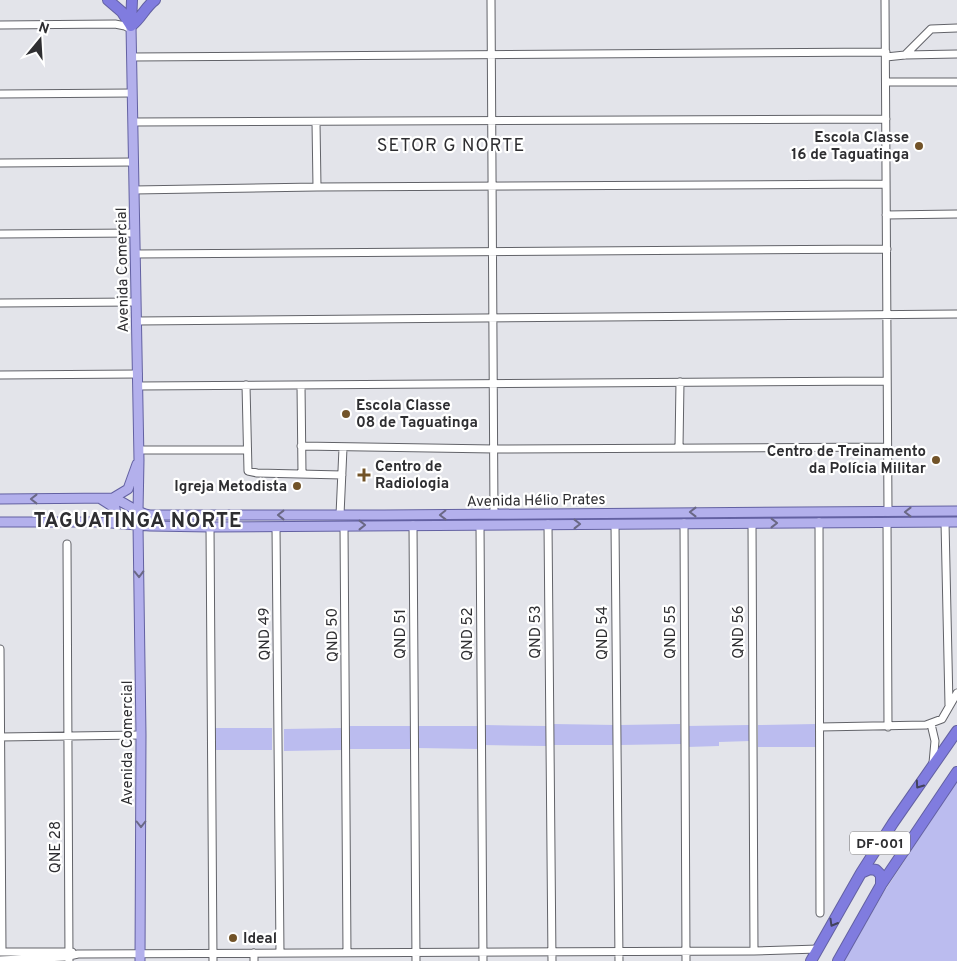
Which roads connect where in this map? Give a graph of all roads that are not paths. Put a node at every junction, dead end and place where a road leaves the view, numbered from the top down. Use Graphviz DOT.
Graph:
graph roads {
  1 [pos="108,0"];
  2 [pos="132,0"];
  3 [pos="155,0"];
  4 [pos="491,0"];
  5 [pos="885,0"];
  6 [pos="0,25"];
  7 [pos="131,28"];
  8 [pos="957,28"];
  9 [pos="492,54"];
  10 [pos="886,54"];
  11 [pos="957,54"];
  12 [pos="905,55"];
  13 [pos="132,57"];
  14 [pos="886,82"];
  15 [pos="957,82"];
  16 [pos="0,94"];
  17 [pos="132,94"];
  18 [pos="886,119"];
  19 [pos="492,121"];
  20 [pos="133,122"];
  21 [pos="316,122"];
  22 [pos="134,162"];
  23 [pos="0,163"];
  24 [pos="886,184"];
  25 [pos="492,186"];
  26 [pos="317,187"];
  27 [pos="134,190"];
  28 [pos="957,214"];
  29 [pos="886,215"];
  30 [pos="135,233"];
  31 [pos="0,234"];
  32 [pos="887,249"];
  33 [pos="493,252"];
  34 [pos="135,254"];
  35 [pos="136,302"];
  36 [pos="0,303"];
  37 [pos="957,314"];
  38 [pos="887,315"];
  39 [pos="493,318"];
  40 [pos="137,321"];
  41 [pos="138,374"];
  42 [pos="0,375"];
  43 [pos="887,381"];
  44 [pos="680,382"];
  45 [pos="494,384"];
  46 [pos="246,385"];
  47 [pos="301,385"];
  48 [pos="138,386"];
  49 [pos="301,446"];
  50 [pos="679,447"];
  51 [pos="887,447"];
  52 [pos="343,448"];
  53 [pos="494,449"];
  54 [pos="247,450"];
  55 [pos="139,455"];
  56 [pos="302,473"];
  57 [pos="342,475"];
  58 [pos="100,498"];
  59 [pos="113,498"];
  60 [pos="0,499"];
  61 [pos="957,511"];
  62 [pos="756,512"];
  63 [pos="888,512"];
  64 [pos="138,513"];
  65 [pos="494,514"];
  66 [pos="340,515"];
  67 [pos="518,515"];
  68 [pos="112,520"];
  69 [pos="0,522"];
  70 [pos="98,522"];
  71 [pos="712,522"];
  72 [pos="819,522"];
  73 [pos="887,522"];
  74 [pos="945,522"];
  75 [pos="957,522"];
  76 [pos="684,523"];
  77 [pos="752,523"];
  78 [pos="548,524"];
  79 [pos="615,524"];
  80 [pos="138,525"];
  81 [pos="413,525"];
  82 [pos="480,525"];
  83 [pos="310,526"];
  84 [pos="344,526"];
  85 [pos="210,527"];
  86 [pos="276,527"];
  87 [pos="67,544"];
  88 [pos="0,649"];
  89 [pos="957,693"];
  90 [pos="949,706"];
  91 [pos="957,707"];
  92 [pos="931,724"];
  93 [pos="820,727"];
  94 [pos="888,727"];
  95 [pos="957,731"];
  96 [pos="141,735"];
  97 [pos="68,736"];
  98 [pos="0,737"];
  99 [pos="932,766"];
  100 [pos="957,772"];
  101 [pos="861,873"];
  102 [pos="881,885"];
  103 [pos="820,913"];
  104 [pos="818,948"];
  105 [pos="798,950"];
  106 [pos="686,951"];
  107 [pos="754,951"];
  108 [pos="1,952"];
  109 [pos="483,952"];
  110 [pos="552,952"];
  111 [pos="619,952"];
  112 [pos="280,953"];
  113 [pos="347,953"];
  114 [pos="373,953"];
  115 [pos="416,953"];
  116 [pos="69,956"];
  117 [pos="254,957"];
  118 [pos="140,958"];
  119 [pos="213,958"];
  120 [pos="2,960"];
  121 [pos="373,961"];
  122 [pos="416,961"];
  123 [pos="483,961"];
  124 [pos="552,961"];
  125 [pos="619,961"];
  126 [pos="686,961"];
  127 [pos="811,961"];
  128 [pos="838,961"];
  1 -- 7 [label="highway"];
  2 -- 7 [label="highway"];
  3 -- 7 [label="highway"];
  4 -- 9 [label="street"];
  5 -- 10 [label="street"];
  6 -- 7 [label="street"];
  7 -- 13 [label="main road, Avenida Comercial"];
  8 -- 12 [label="street"];
  9 -- 10 [label="street"];
  9 -- 13 [label="street"];
  9 -- 19 [label="street"];
  10 -- 12 [label="street"];
  10 -- 14 [label="street"];
  11 -- 12 [label="street"];
  13 -- 17 [label="main road, Avenida Comercial"];
  14 -- 15 [label="street"];
  14 -- 18 [label="street"];
  16 -- 17 [label="street"];
  17 -- 20 [label="main road, Avenida Comercial"];
  18 -- 19 [label="street"];
  18 -- 24 [label="street"];
  19 -- 21 [label="street"];
  19 -- 25 [label="street"];
  20 -- 21 [label="street"];
  20 -- 22 [label="main road, Avenida Comercial"];
  21 -- 26 [label="street"];
  22 -- 23 [label="street"];
  22 -- 27 [label="main road, Avenida Comercial"];
  24 -- 25 [label="street"];
  24 -- 29 [label="street"];
  25 -- 26 [label="street"];
  25 -- 33 [label="street"];
  26 -- 27 [label="street"];
  27 -- 30 [label="main road, Avenida Comercial"];
  28 -- 29 [label="street"];
  29 -- 32 [label="street"];
  30 -- 31 [label="street"];
  30 -- 34 [label="main road, Avenida Comercial"];
  32 -- 33 [label="street"];
  32 -- 38 [label="street"];
  33 -- 34 [label="street"];
  33 -- 39 [label="street"];
  34 -- 35 [label="main road, Avenida Comercial"];
  35 -- 36 [label="street"];
  35 -- 40 [label="main road, Avenida Comercial"];
  37 -- 38 [label="street"];
  38 -- 39 [label="street"];
  38 -- 43 [label="street"];
  39 -- 40 [label="street"];
  39 -- 45 [label="street"];
  40 -- 41 [label="main road, Avenida Comercial"];
  41 -- 42 [label="street"];
  41 -- 48 [label="main road, Avenida Comercial"];
  43 -- 44 [label="street"];
  43 -- 51 [label="street"];
  44 -- 45 [label="street"];
  44 -- 50 [label="street"];
  45 -- 47 [label="street"];
  45 -- 53 [label="street"];
  46 -- 47 [label="street"];
  46 -- 48 [label="street"];
  46 -- 54 [label="street"];
  47 -- 49 [label="street"];
  48 -- 55 [label="main road, Avenida Comercial"];
  49 -- 52 [label="street"];
  49 -- 56 [label="street"];
  50 -- 51 [label="street"];
  50 -- 53 [label="street"];
  51 -- 63 [label="street"];
  52 -- 53 [label="street"];
  52 -- 57 [label="street"];
  53 -- 65 [label="street"];
  54 -- 55 [label="street"];
  54 -- 56 [label="street"];
  55 -- 59 [label="main road"];
  55 -- 64 [label="main road, Avenida Comercial"];
  56 -- 57 [label="street"];
  57 -- 66 [label="street"];
  58 -- 59 [label="main road"];
  58 -- 60 [label="main road, one-way"];
  58 -- 68 [label="main road"];
  59 -- 64 [label="main road, Avenida Hélio Prates"];
  61 -- 63 [label="main road, Avenida Hélio Prates, one-way"];
  62 -- 63 [label="main road, Avenida Hélio Prates"];
  62 -- 67 [label="main road, Avenida Hélio Prates, one-way"];
  62 -- 71 [label="main road"];
  66 -- 64 [label="main road, Avenida Hélio Prates, one-way"];
  64 -- 68 [label="main road"];
  65 -- 66 [label="main road, Avenida Hélio Prates, one-way"];
  65 -- 67 [label="main road, Avenida Hélio Prates"];
  66 -- 83 [label="main road"];
  67 -- 82 [label="main road"];
  68 -- 70 [label="main road"];
  69 -- 70 [label="main road, Avenida Hélio Prates"];
  70 -- 80 [label="main road, Avenida Hélio Prates"];
  71 -- 76 [label="main road, Avenida Hélio Prates"];
  71 -- 77 [label="main road, Avenida Hélio Prates"];
  72 -- 73 [label="main road, Avenida Hélio Prates"];
  77 -- 72 [label="main road, Avenida Hélio Prates, one-way"];
  72 -- 93 [label="street"];
  73 -- 74 [label="main road, Avenida Hélio Prates"];
  73 -- 94 [label="street"];
  74 -- 75 [label="main road, Avenida Hélio Prates"];
  74 -- 90 [label="street"];
  76 -- 79 [label="main road, Avenida Hélio Prates"];
  76 -- 106 [label="street, QND 55"];
  77 -- 107 [label="street, QND 56"];
  78 -- 79 [label="main road, Avenida Hélio Prates, one-way"];
  78 -- 82 [label="main road, Avenida Hélio Prates"];
  78 -- 110 [label="street, QND 53"];
  79 -- 111 [label="street, QND 54"];
  80 -- 85 [label="main road, Avenida Hélio Prates"];
  80 -- 96 [label="main road, Avenida Comercial, one-way"];
  81 -- 82 [label="main road, Avenida Hélio Prates"];
  84 -- 81 [label="main road, Avenida Hélio Prates, one-way"];
  81 -- 115 [label="street, QND 51"];
  82 -- 109 [label="street, QND 52"];
  83 -- 84 [label="main road, Avenida Hélio Prates"];
  83 -- 86 [label="main road, Avenida Hélio Prates"];
  84 -- 113 [label="street, QND 50"];
  85 -- 86 [label="main road, Avenida Hélio Prates"];
  85 -- 119 [label="street"];
  86 -- 112 [label="street, QND 49"];
  87 -- 97 [label="street, QNE 28"];
  88 -- 98 [label="street"];
  89 -- 90 [label="street"];
  90 -- 91 [label="street"];
  90 -- 92 [label="street"];
  92 -- 94 [label="street"];
  92 -- 99 [label="street"];
  93 -- 94 [label="street"];
  93 -- 103 [label="street"];
  95 -- 99 [label="highway, DF-001"];
  96 -- 97 [label="street"];
  96 -- 118 [label="main road, Avenida Comercial, one-way"];
  97 -- 98 [label="street"];
  97 -- 116 [label="street, QNE 28"];
  98 -- 108 [label="street"];
  99 -- 101 [label="highway, DF-001, one-way"];
  100 -- 102 [label="highway, DF-001"];
  101 -- 102 [label="highway"];
  101 -- 104 [label="highway, DF-001, one-way"];
  102 -- 128 [label="highway, DF-001"];
  104 -- 105 [label="street"];
  104 -- 127 [label="highway, DF-001"];
  105 -- 107 [label="street"];
  105 -- 127 [label="street"];
  106 -- 107 [label="street"];
  106 -- 111 [label="street"];
  106 -- 126 [label="street, QND 55"];
  108 -- 116 [label="street"];
  109 -- 110 [label="street"];
  109 -- 115 [label="street"];
  109 -- 123 [label="street, QND 52"];
  110 -- 111 [label="street"];
  110 -- 124 [label="street, QND 53"];
  111 -- 125 [label="street, QND 54"];
  112 -- 113 [label="street"];
  112 -- 117 [label="street"];
  113 -- 114 [label="street"];
  114 -- 115 [label="street"];
  114 -- 121 [label="street"];
  115 -- 122 [label="street, QND 51"];
  116 -- 118 [label="street"];
  116 -- 120 [label="street"];
  117 -- 119 [label="street"];
  118 -- 119 [label="street"];
}
